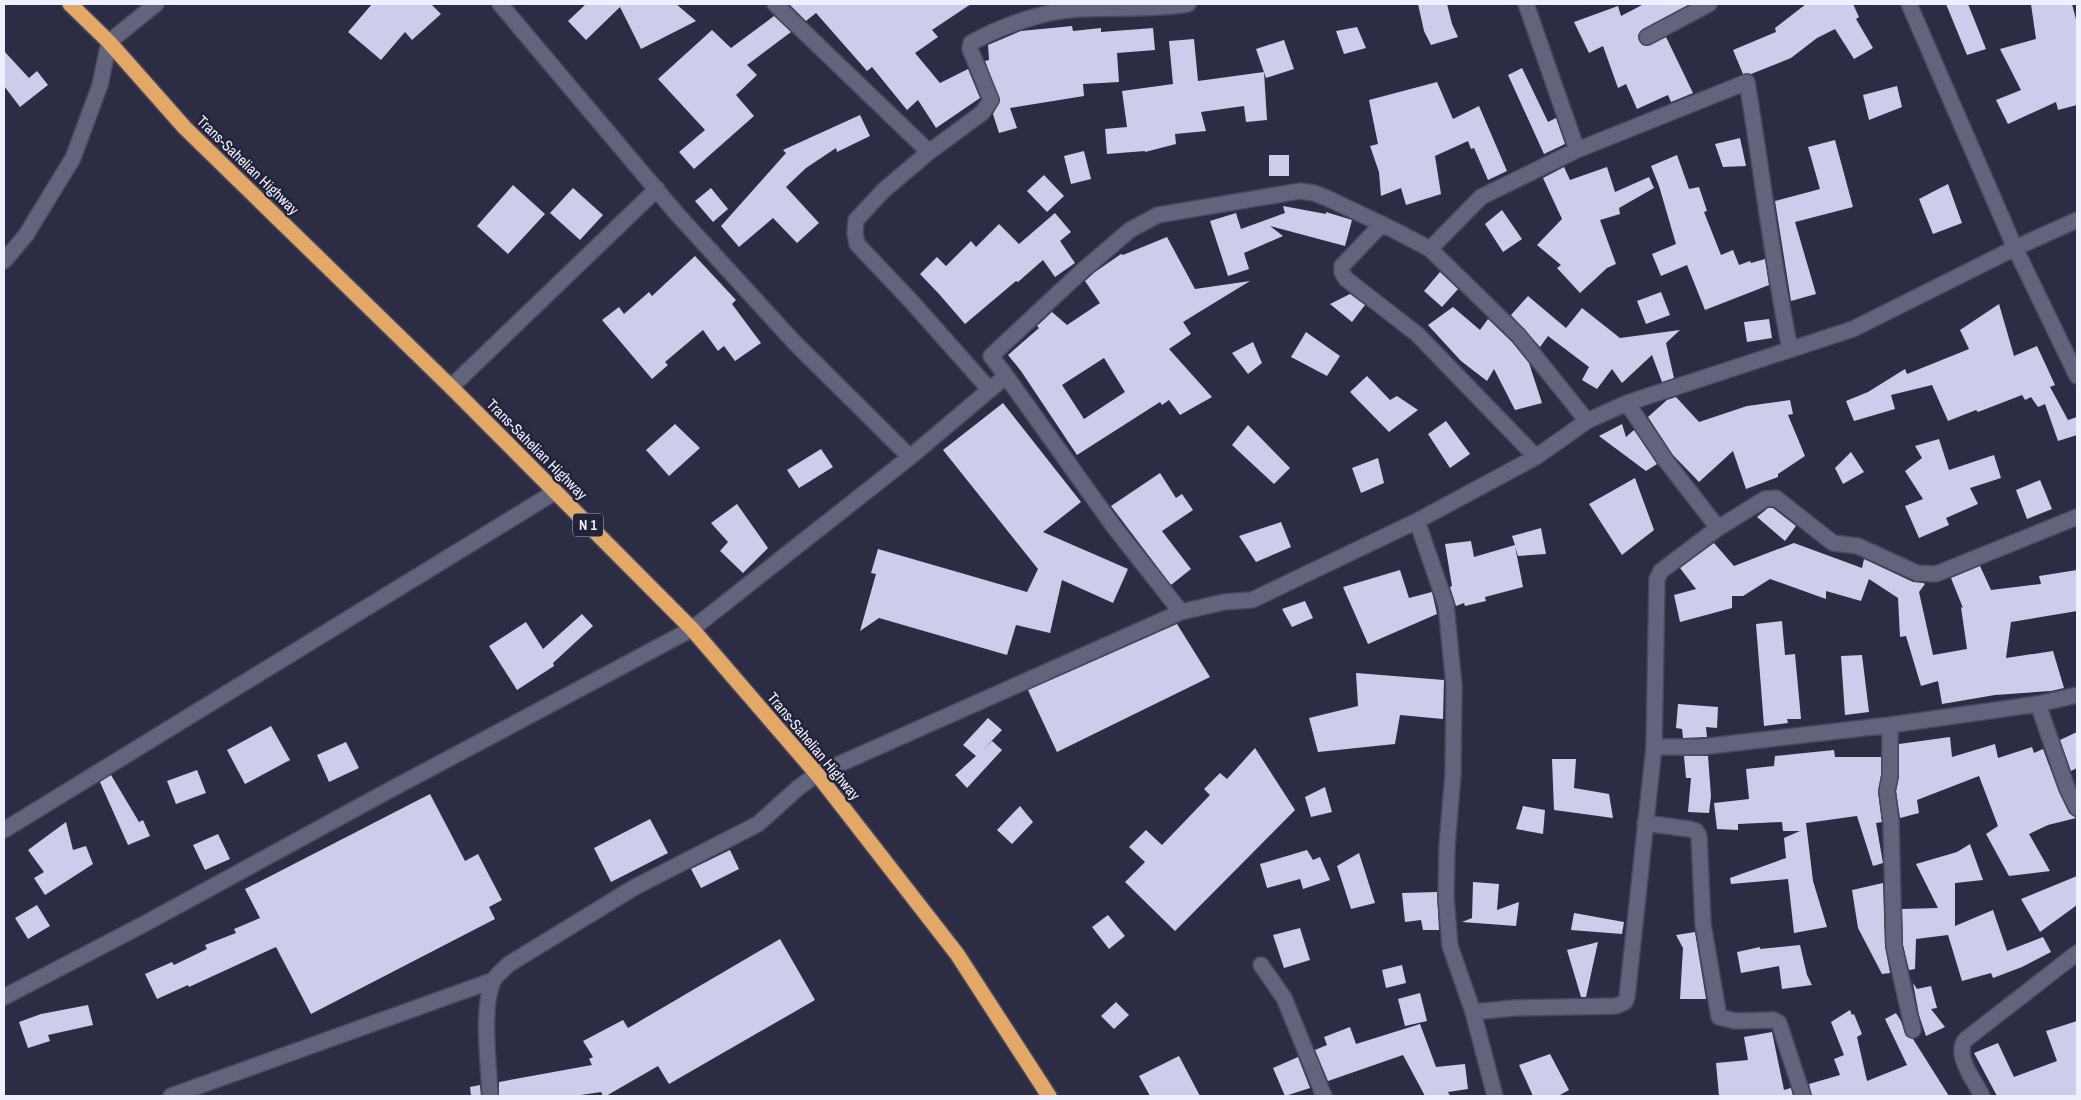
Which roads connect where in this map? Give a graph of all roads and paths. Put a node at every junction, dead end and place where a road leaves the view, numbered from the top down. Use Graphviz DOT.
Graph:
graph roads {
  1 [pos="70,4"];
  2 [pos="156,4"];
  3 [pos="500,4"];
  4 [pos="775,4"];
  5 [pos="1188,4"];
  6 [pos="1526,4"];
  7 [pos="1709,4"];
  8 [pos="1909,4"];
  9 [pos="1647,38"];
  10 [pos="109,42"];
  11 [pos="1577,150"];
  12 [pos="929,152"];
  13 [pos="656,189"];
  14 [pos="2077,220"];
  15 [pos="1382,224"];
  16 [pos="2015,248"];
  17 [pos="1430,249"];
  18 [pos="4,261"];
  19 [pos="1790,349"];
  20 [pos="1006,376"];
  21 [pos="2077,376"];
  22 [pos="451,387"];
  23 [pos="989,389"];
  24 [pos="1627,403"];
  25 [pos="1587,421"];
  26 [pos="1536,456"];
  27 [pos="910,458"];
  28 [pos="555,492"];
  29 [pos="2077,517"];
  30 [pos="1417,521"];
  31 [pos="1718,528"];
  32 [pos="1181,612"];
  33 [pos="692,629"];
  34 [pos="2077,696"];
  35 [pos="2038,704"];
  36 [pos="1890,725"];
  37 [pos="1654,747"];
  38 [pos="818,774"];
  39 [pos="2077,808"];
  40 [pos="1645,823"];
  41 [pos="4,830"];
  42 [pos="2077,953"];
  43 [pos="1261,964"];
  44 [pos="494,980"];
  45 [pos="4,997"];
  46 [pos="1474,1012"];
  47 [pos="1913,1030"];
  48 [pos="171,1096"];
  49 [pos="490,1096"];
  50 [pos="1049,1096"];
  51 [pos="1324,1096"];
  52 [pos="1495,1096"];
  53 [pos="1803,1096"];
  54 [pos="1982,1096"];
  1 -- 10 [label="highway, Trans-Sahelian Highway / N 1"];
  2 -- 10 [label="street"];
  3 -- 13 [label="street"];
  4 -- 12 [label="street"];
  5 -- 12 [label="street"];
  6 -- 11 [label="street"];
  7 -- 9 [label="street"];
  8 -- 16 [label="street"];
  10 -- 18 [label="street"];
  10 -- 22 [label="highway, Trans-Sahelian Highway / N 1"];
  11 -- 17 [label="street"];
  11 -- 19 [label="street"];
  12 -- 23 [label="street"];
  13 -- 22 [label="street"];
  13 -- 27 [label="street"];
  14 -- 16 [label="street"];
  15 -- 17 [label="street"];
  15 -- 20 [label="street"];
  15 -- 26 [label="street"];
  16 -- 19 [label="street"];
  16 -- 21 [label="street"];
  17 -- 25 [label="street"];
  19 -- 24 [label="street"];
  20 -- 23 [label="street"];
  20 -- 32 [label="street"];
  22 -- 28 [label="highway, Trans-Sahelian Highway / N 1"];
  23 -- 27 [label="street"];
  24 -- 25 [label="street"];
  24 -- 31 [label="street"];
  25 -- 26 [label="street"];
  26 -- 30 [label="street"];
  27 -- 33 [label="street"];
  28 -- 33 [label="highway, Trans-Sahelian Highway / N 1"];
  28 -- 41 [label="street"];
  29 -- 31 [label="street"];
  30 -- 32 [label="street"];
  30 -- 46 [label="street"];
  31 -- 37 [label="street"];
  32 -- 38 [label="street"];
  33 -- 38 [label="highway, Trans-Sahelian Highway / N 1"];
  33 -- 45 [label="street"];
  34 -- 35 [label="street"];
  35 -- 36 [label="street"];
  35 -- 39 [label="street"];
  36 -- 37 [label="street"];
  36 -- 47 [label="street"];
  37 -- 40 [label="street"];
  38 -- 44 [label="street"];
  38 -- 50 [label="highway, Trans-Sahelian Highway / N 1"];
  40 -- 46 [label="street"];
  40 -- 53 [label="street"];
  42 -- 54 [label="street"];
  43 -- 51 [label="street"];
  44 -- 48 [label="street"];
  44 -- 49 [label="street"];
  46 -- 52 [label="street"];
}
